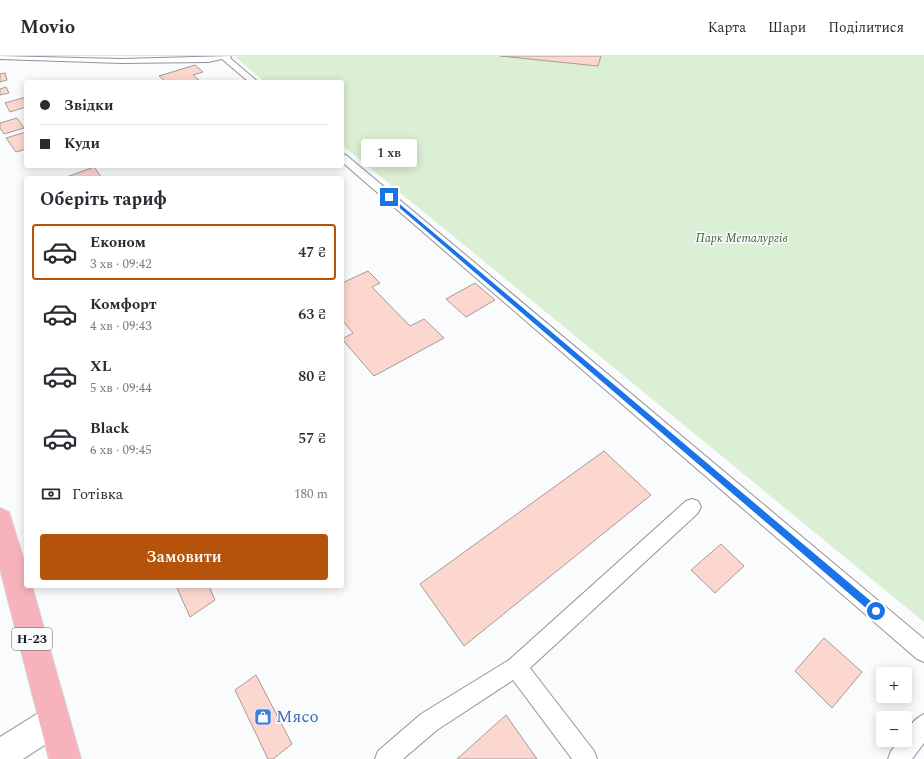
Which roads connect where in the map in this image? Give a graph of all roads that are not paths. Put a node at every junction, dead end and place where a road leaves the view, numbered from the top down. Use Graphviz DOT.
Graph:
graph roads {
  1 [pos="226,56"];
  2 [pos="0,57"];
  3 [pos="252,80"];
  4 [pos="344,158"];
  5 [pos="692,506"];
  6 [pos="0,520"];
  7 [pos="924,652"];
  8 [pos="516,667"];
  9 [pos="54,721"];
  10 [pos="924,725"];
  11 [pos="0,755"];
  12 [pos="64,759"];
  13 [pos="386,759"];
  14 [pos="586,759"];
  15 [pos="899,759"];
  1 -- 2 [label="lane"];
  1 -- 3 [label="lane"];
  4 -- 7 [label="lane"];
  5 -- 8 [label="lane"];
  6 -- 9 [label="main road, Н-23"];
  8 -- 13 [label="lane"];
  8 -- 14 [label="lane"];
  9 -- 11 [label="street"];
  9 -- 12 [label="main road, Н-23"];
  10 -- 15 [label="lane"];
}
